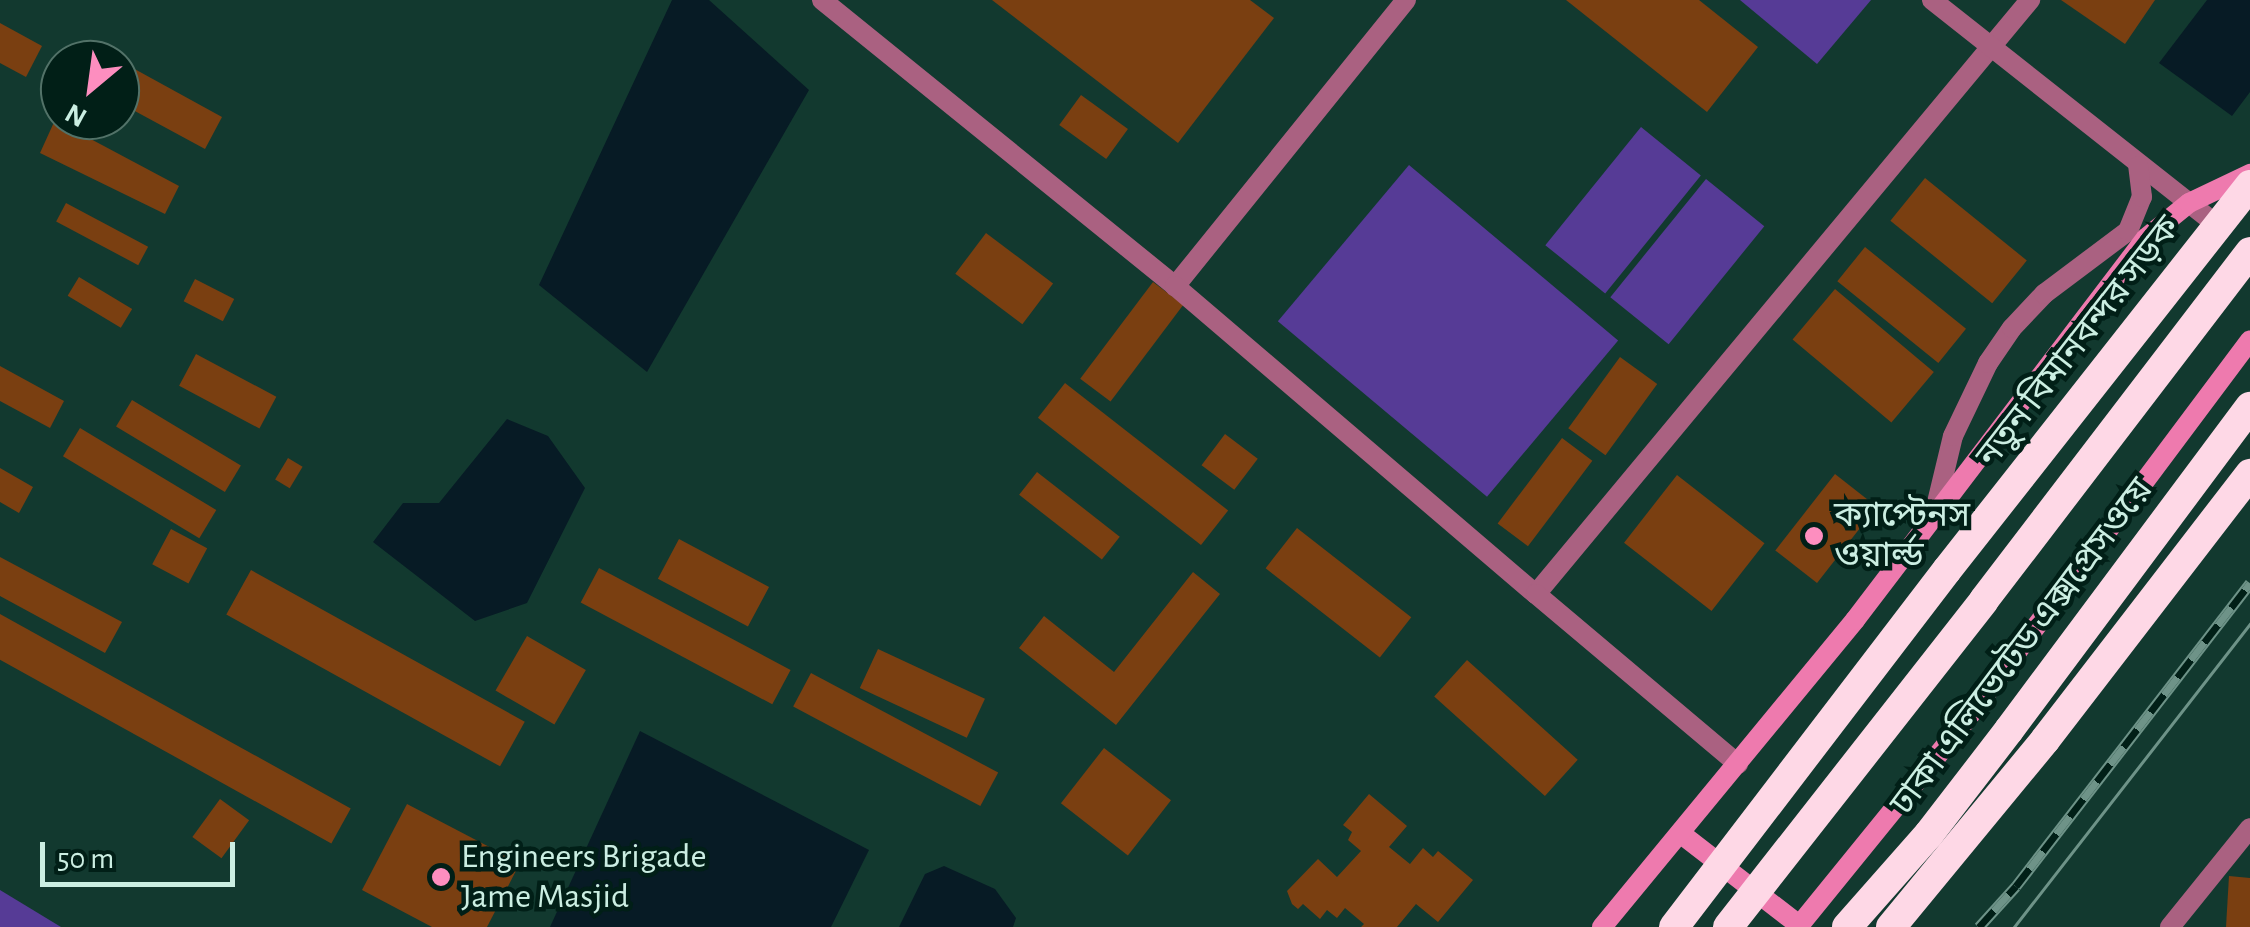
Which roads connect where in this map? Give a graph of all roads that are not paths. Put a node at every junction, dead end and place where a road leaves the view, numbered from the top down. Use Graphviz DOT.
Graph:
graph roads {
  1 [pos="822,0"];
  2 [pos="1406,0"];
  3 [pos="1932,0"];
  4 [pos="2030,0"];
  5 [pos="1991,49"];
  6 [pos="2138,166"];
  7 [pos="2250,174"];
  8 [pos="2250,185"];
  9 [pos="2188,203"];
  10 [pos="2218,226"];
  11 [pos="2128,231"];
  12 [pos="2250,252"];
  13 [pos="1175,286"];
  14 [pos="2250,340"];
  15 [pos="2250,407"];
  16 [pos="2250,474"];
  17 [pos="1934,517"];
  18 [pos="1536,594"];
  19 [pos="1738,764"];
  20 [pos="2250,828"];
  21 [pos="1680,833"];
  22 [pos="1798,926"];
  23 [pos="1602,927"];
  24 [pos="1674,927"];
  25 [pos="1728,927"];
  26 [pos="1847,927"];
  27 [pos="1892,927"];
  28 [pos="2170,927"];
  1 -- 13 [label="street"];
  2 -- 13 [label="street"];
  3 -- 5 [label="street"];
  4 -- 5 [label="street"];
  5 -- 6 [label="street"];
  5 -- 18 [label="street"];
  6 -- 9 [label="street"];
  6 -- 11 [label="street"];
  7 -- 9 [label="main road"];
  8 -- 10 [label="highway, নতুন বিমানবন্দর সড়ক"];
  9 -- 10 [label="street"];
  9 -- 11 [label="street"];
  9 -- 17 [label="main road"];
  10 -- 24 [label="highway, নতুন বিমানবন্দর সড়ক, bridge"];
  11 -- 17 [label="street"];
  12 -- 25 [label="highway, bridge"];
  13 -- 18 [label="street"];
  14 -- 22 [label="main road"];
  15 -- 26 [label="highway, ঢাকা এলিভেটেড এক্সপ্রেসওয়ে"];
  16 -- 27 [label="highway, ঢাকা এলিভেটেড এক্সপ্রেসওয়ে"];
  17 -- 19 [label="main road"];
  18 -- 19 [label="street"];
  19 -- 21 [label="main road"];
  20 -- 28 [label="street"];
  21 -- 22 [label="main road"];
  21 -- 23 [label="main road"];
}
